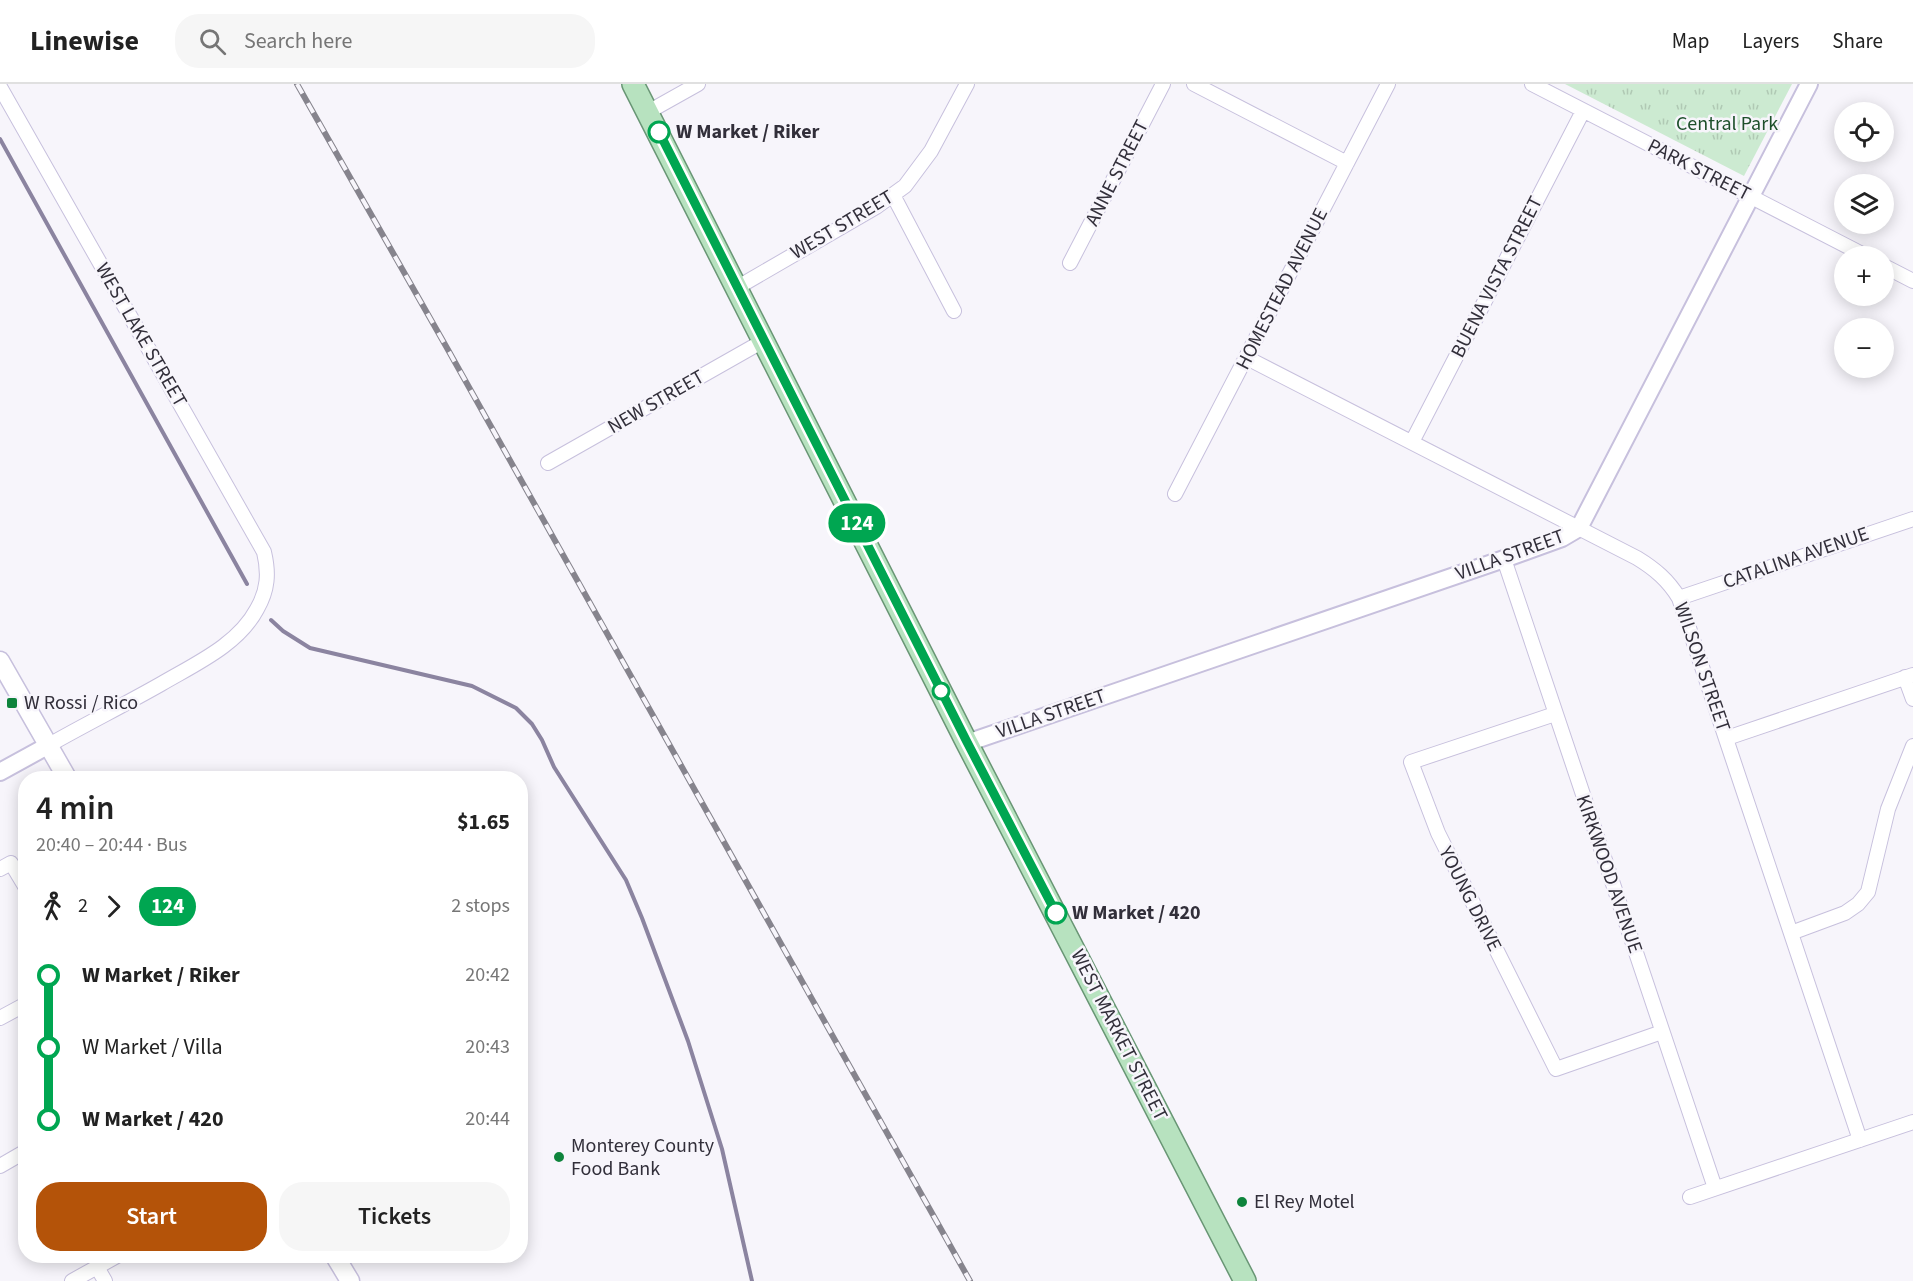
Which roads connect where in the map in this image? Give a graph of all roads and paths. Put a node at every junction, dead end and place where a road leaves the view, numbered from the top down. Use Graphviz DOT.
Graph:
graph roads {
  1 [pos="633,84"];
  2 [pos="698,84"];
  3 [pos="967,84"];
  4 [pos="1163,84"];
  5 [pos="1194,84"];
  6 [pos="1388,84"];
  7 [pos="1532,84"];
  8 [pos="1809,84"];
  9 [pos="0,87"];
  10 [pos="1583,111"];
  11 [pos="648,112"];
  12 [pos="1347,163"];
  13 [pos="893,195"];
  14 [pos="1750,196"];
  15 [pos="1847,246"];
  16 [pos="1070,263"];
  17 [pos="1894,271"];
  18 [pos="1913,281"];
  19 [pos="738,287"];
  20 [pos="954,311"];
  21 [pos="765,340"];
  22 [pos="1247,358"];
  23 [pos="1412,442"];
  24 [pos="548,463"];
  25 [pos="1175,494"];
  26 [pos="1913,519"];
  27 [pos="1579,528"];
  28 [pos="1504,559"];
  29 [pos="1679,598"];
  30 [pos="0,661"];
  31 [pos="1909,676"];
  32 [pos="1913,699"];
  33 [pos="1555,714"];
  34 [pos="1727,738"];
  35 [pos="967,742"];
  36 [pos="49,745"];
  37 [pos="1913,746"];
  38 [pos="63,771"];
  39 [pos="0,772"];
  40 [pos="0,869"];
  41 [pos="18,875"];
  42 [pos="1791,933"];
  43 [pos="18,1008"];
  44 [pos="0,1018"];
  45 [pos="1662,1032"];
  46 [pos="1913,1122"];
  47 [pos="1860,1140"];
  48 [pos="18,1156"];
  49 [pos="0,1166"];
  50 [pos="1715,1188"];
  51 [pos="1690,1197"];
  52 [pos="104,1263"];
  53 [pos="340,1263"];
  54 [pos="97,1267"];
  55 [pos="72,1281"];
  56 [pos="105,1281"];
  57 [pos="350,1281"];
  58 [pos="1245,1281"];
  1 -- 11 [label="main road, WEST MARKET STREET"];
  2 -- 11 [label="street"];
  3 -- 13 [label="street, WEST STREET"];
  4 -- 16 [label="street, ANNE STREET"];
  5 -- 12 [label="street"];
  6 -- 12 [label="street, HOMESTEAD AVENUE"];
  7 -- 10 [label="street, PARK STREET"];
  8 -- 14 [label="street, VILLA STREET"];
  9 -- 36 [label="street, WEST LAKE STREET"];
  10 -- 14 [label="street, PARK STREET"];
  10 -- 23 [label="street, BUENA VISTA STREET"];
  11 -- 19 [label="main road, WEST MARKET STREET"];
  12 -- 22 [label="street, HOMESTEAD AVENUE"];
  13 -- 19 [label="street, WEST STREET"];
  13 -- 20 [label="street"];
  14 -- 15 [label="street, PARK STREET"];
  14 -- 27 [label="street, VILLA STREET"];
  17 -- 18 [label="street"];
  19 -- 21 [label="main road, WEST MARKET STREET"];
  21 -- 24 [label="street, NEW STREET"];
  21 -- 35 [label="main road, WEST MARKET STREET"];
  22 -- 23 [label="street, WILSON STREET"];
  22 -- 25 [label="street, HOMESTEAD AVENUE"];
  23 -- 27 [label="street, WILSON STREET"];
  26 -- 29 [label="street, CATALINA AVENUE"];
  27 -- 28 [label="street, VILLA STREET"];
  27 -- 29 [label="street, WILSON STREET"];
  28 -- 33 [label="street, KIRKWOOD AVENUE"];
  28 -- 35 [label="street, VILLA STREET"];
  29 -- 34 [label="street, WILSON STREET"];
  30 -- 36 [label="main road"];
  31 -- 32 [label="street"];
  31 -- 34 [label="street"];
  33 -- 45 [label="street, KIRKWOOD AVENUE"];
  33 -- 45 [label="street, YOUNG DRIVE"];
  34 -- 42 [label="street, WILSON STREET"];
  35 -- 58 [label="main road, WEST MARKET STREET"];
  36 -- 38 [label="main road"];
  36 -- 39 [label="street"];
  37 -- 42 [label="street"];
  40 -- 41 [label="street"];
  42 -- 47 [label="street, WILSON STREET"];
  43 -- 44 [label="street"];
  45 -- 50 [label="street, KIRKWOOD AVENUE"];
  46 -- 47 [label="street"];
  47 -- 50 [label="street"];
  48 -- 49 [label="street"];
  50 -- 51 [label="street"];
  52 -- 54 [label="street"];
  53 -- 57 [label="main road"];
  54 -- 55 [label="street"];
  54 -- 56 [label="street"];
}
